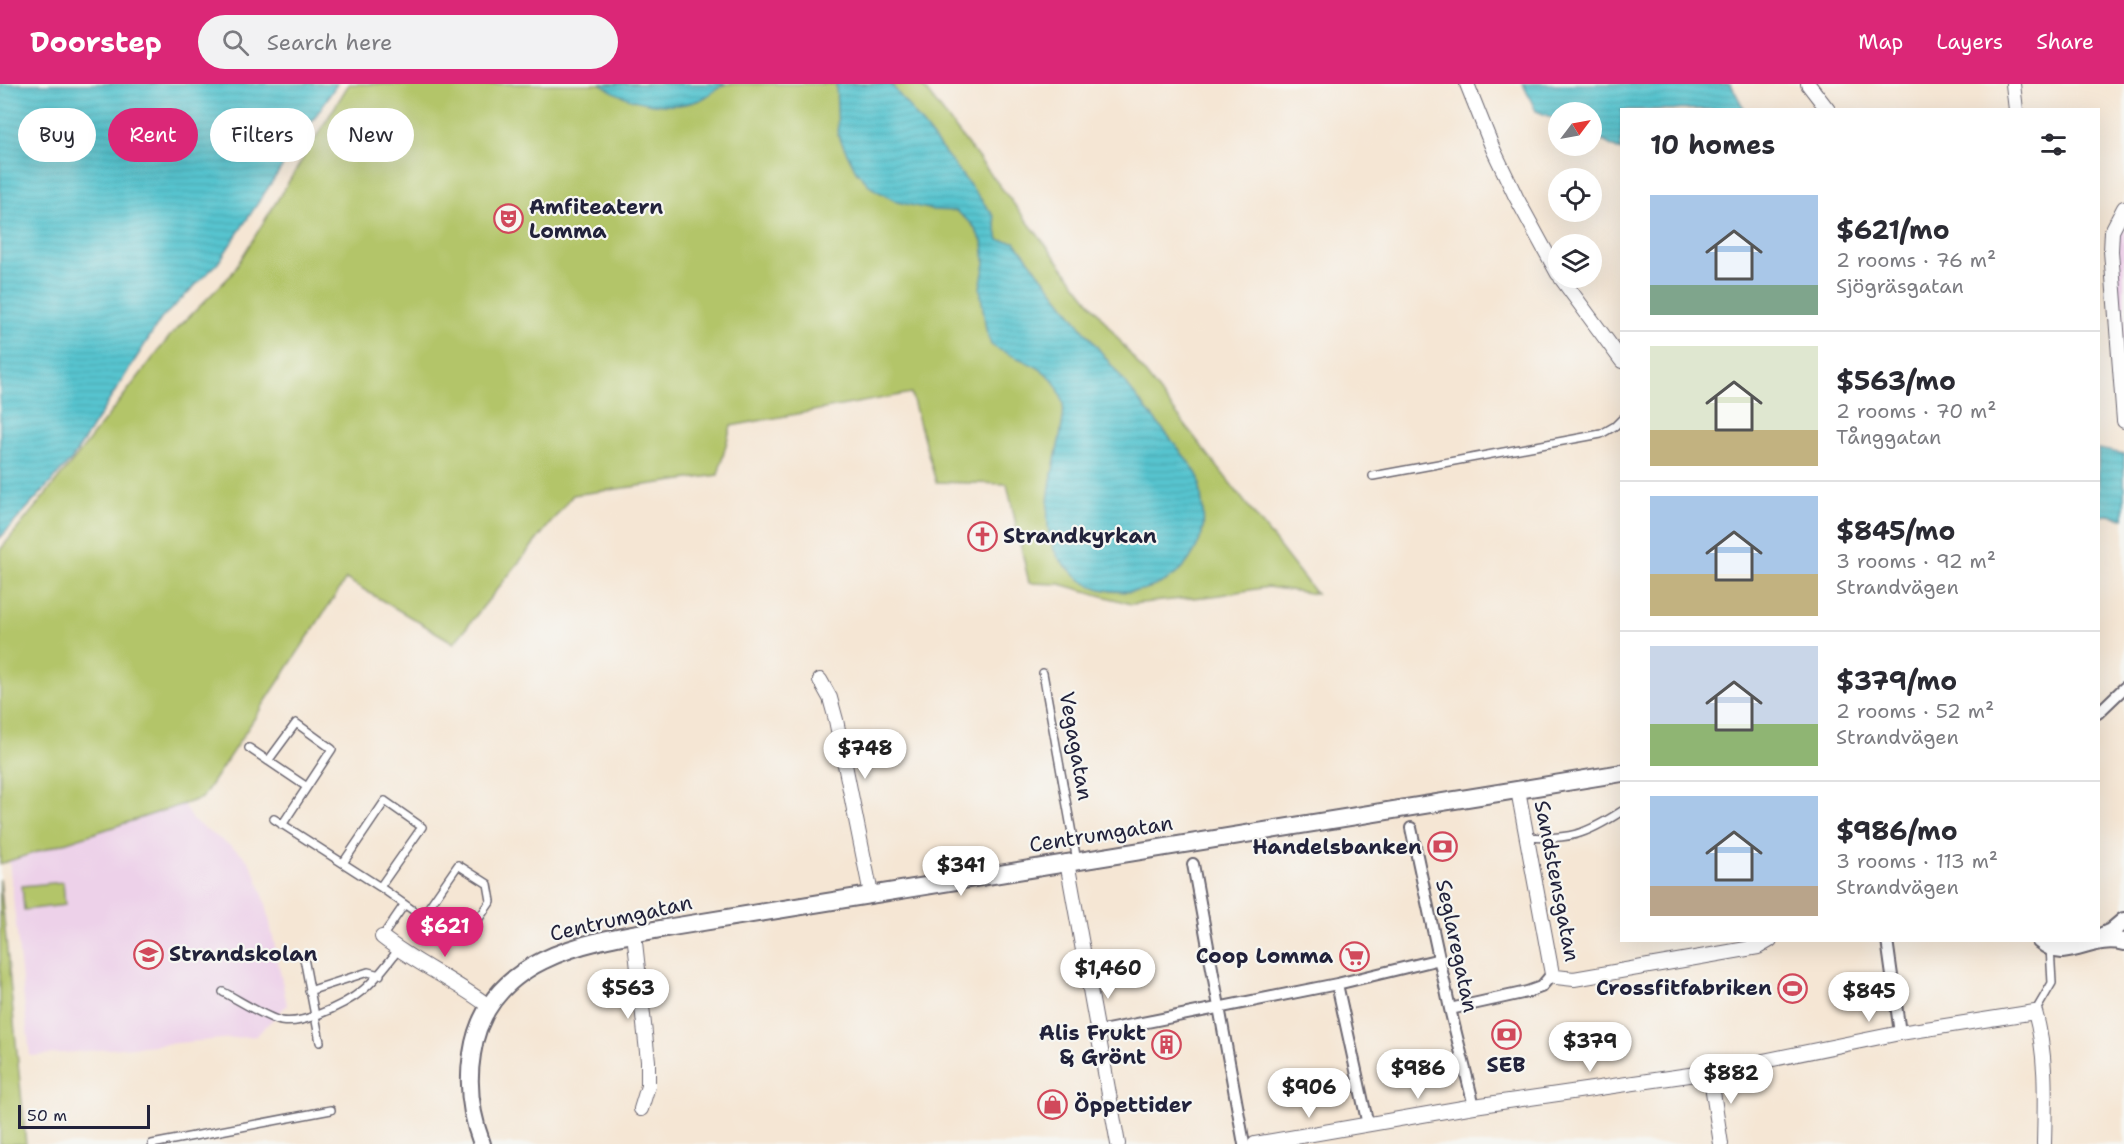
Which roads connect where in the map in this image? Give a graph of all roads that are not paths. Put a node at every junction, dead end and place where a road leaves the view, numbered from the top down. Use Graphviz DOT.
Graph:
graph roads {
  1 [pos="1467,84"];
  2 [pos="1808,84"];
  3 [pos="2013,84"];
  4 [pos="1826,108"];
  5 [pos="2016,108"];
  6 [pos="2124,208"];
  7 [pos="2105,230"];
  8 [pos="1548,254"];
  9 [pos="1569,288"];
  10 [pos="1620,358"];
  11 [pos="2122,358"];
  12 [pos="1620,421"];
  13 [pos="2124,421"];
  14 [pos="1373,476"];
  15 [pos="1042,673"];
  16 [pos="820,680"];
  17 [pos="2124,688"];
  18 [pos="2100,712"];
  19 [pos="249,748"];
  20 [pos="268,761"];
  21 [pos="1620,773"];
  22 [pos="307,787"];
  23 [pos="1518,790"];
  24 [pos="1620,812"];
  25 [pos="274,819"];
  26 [pos="282,825"];
  27 [pos="1411,828"];
  28 [pos="1526,837"];
  29 [pos="1072,861"];
  30 [pos="343,863"];
  31 [pos="1193,864"];
  32 [pos="380,887"];
  33 [pos="871,894"];
  34 [pos="404,905"];
  35 [pos="422,917"];
  36 [pos="2124,921"];
  37 [pos="634,933"];
  38 [pos="382,937"];
  39 [pos="2100,938"];
  40 [pos="2100,940"];
  41 [pos="1767,942"];
  42 [pos="1887,942"];
  43 [pos="2088,942"];
  44 [pos="2124,942"];
  45 [pos="2045,944"];
  46 [pos="398,950"];
  47 [pos="304,958"];
  48 [pos="1440,959"];
  49 [pos="1552,974"];
  50 [pos="380,975"];
  51 [pos="1337,984"];
  52 [pos="309,991"];
  53 [pos="223,992"];
  54 [pos="488,1005"];
  55 [pos="1219,1008"];
  56 [pos="1450,1008"];
  57 [pos="2035,1012"];
  58 [pos="314,1016"];
  59 [pos="1097,1032"];
  60 [pos="1900,1033"];
  61 [pos="320,1042"];
  62 [pos="1710,1072"];
  63 [pos="1474,1106"];
  64 [pos="641,1109"];
  65 [pos="331,1110"];
  66 [pos="1368,1125"];
  67 [pos="152,1144"];
  68 [pos="482,1144"];
  69 [pos="1118,1144"];
  70 [pos="1244,1144"];
  71 [pos="1255,1144"];
  72 [pos="1721,1144"];
  73 [pos="2044,1144"];
  1 -- 8 [label="street"];
  2 -- 4 [label="street"];
  3 -- 5 [label="street"];
  6 -- 7 [label="street"];
  7 -- 11 [label="street"];
  9 -- 10 [label="street"];
  11 -- 13 [label="street"];
  12 -- 14 [label="lane"];
  15 -- 29 [label="lane, Vegagatan"];
  16 -- 33 [label="street"];
  17 -- 18 [label="street"];
  19 -- 20 [label="lane"];
  20 -- 22 [label="lane"];
  20 -- 22 [label="lane"];
  21 -- 23 [label="street, Centrumgatan"];
  22 -- 26 [label="lane"];
  23 -- 28 [label="street, Sandstensgatan"];
  23 -- 29 [label="street, Centrumgatan"];
  24 -- 28 [label="lane"];
  25 -- 26 [label="lane"];
  26 -- 30 [label="lane"];
  27 -- 48 [label="street, Seglaregatan"];
  28 -- 49 [label="street, Sandstensgatan"];
  29 -- 33 [label="street, Centrumgatan"];
  29 -- 59 [label="street, Vegagatan"];
  30 -- 32 [label="lane"];
  30 -- 32 [label="lane"];
  31 -- 55 [label="street"];
  32 -- 34 [label="lane"];
  33 -- 37 [label="street, Centrumgatan"];
  34 -- 35 [label="lane"];
  34 -- 38 [label="lane"];
  35 -- 35 [label="lane"];
  36 -- 39 [label="street"];
  37 -- 54 [label="street, Centrumgatan"];
  37 -- 64 [label="street"];
  38 -- 46 [label="street"];
  40 -- 44 [label="street"];
  41 -- 49 [label="street, Sandstensgatan"];
  42 -- 60 [label="street"];
  43 -- 45 [label="street"];
  45 -- 57 [label="lane"];
  46 -- 50 [label="lane"];
  46 -- 54 [label="street"];
  47 -- 52 [label="lane"];
  48 -- 51 [label="street"];
  48 -- 56 [label="street, Seglaregatan"];
  49 -- 56 [label="street"];
  50 -- 52 [label="lane"];
  50 -- 58 [label="lane"];
  51 -- 55 [label="street"];
  51 -- 66 [label="street"];
  52 -- 58 [label="lane"];
  53 -- 58 [label="lane"];
  54 -- 68 [label="street, Centrumgatan"];
  55 -- 59 [label="street"];
  55 -- 70 [label="street"];
  56 -- 63 [label="street, Seglaregatan"];
  57 -- 60 [label="street"];
  57 -- 73 [label="street"];
  58 -- 61 [label="lane"];
  59 -- 69 [label="street, Vegagatan"];
  60 -- 62 [label="street"];
  62 -- 63 [label="street"];
  62 -- 72 [label="street"];
  63 -- 66 [label="street"];
  65 -- 67 [label="lane"];
  66 -- 71 [label="street"];
}
